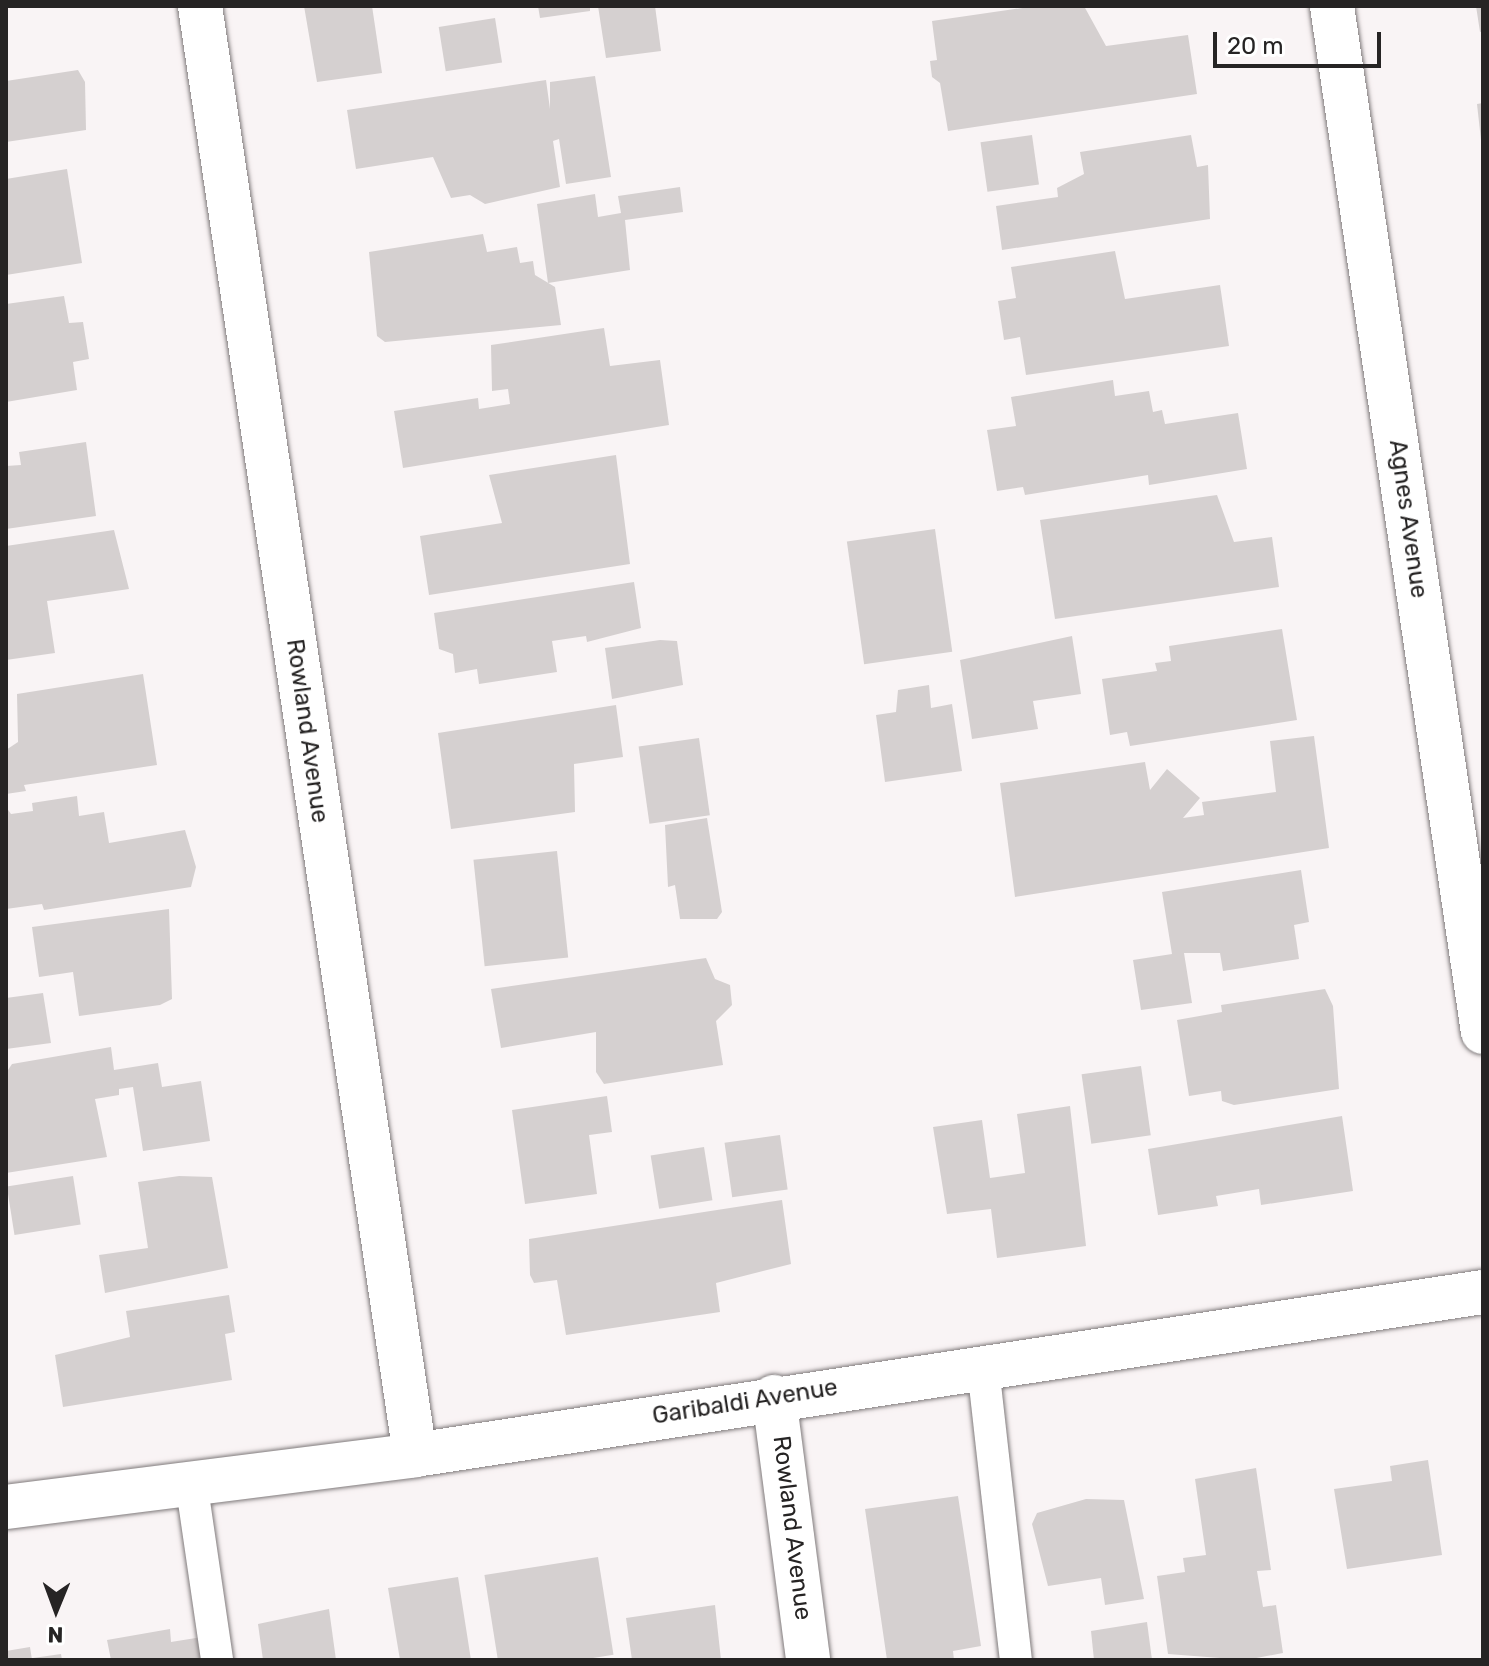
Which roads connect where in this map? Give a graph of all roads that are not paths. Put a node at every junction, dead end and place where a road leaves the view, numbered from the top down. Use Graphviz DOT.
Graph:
graph roads {
  1 [pos="200,6"];
  2 [pos="1332,6"];
  3 [pos="1483,1032"];
  4 [pos="1483,1292"];
  5 [pos="983,1367"];
  6 [pos="774,1397"];
  7 [pos="415,1455"];
  8 [pos="191,1481"];
  9 [pos="6,1507"];
  10 [pos="217,1660"];
  11 [pos="808,1660"];
  12 [pos="1016,1660"];
  1 -- 7 [label="street, Rowland Avenue"];
  2 -- 3 [label="street, Agnes Avenue"];
  4 -- 5 [label="street, Garibaldi Avenue"];
  5 -- 6 [label="street, Garibaldi Avenue"];
  5 -- 12 [label="lane"];
  6 -- 7 [label="street, Garibaldi Avenue"];
  6 -- 11 [label="street, Rowland Avenue"];
  7 -- 8 [label="street, Garibaldi Avenue"];
  8 -- 9 [label="street, Garibaldi Avenue"];
  8 -- 10 [label="lane"];
}
